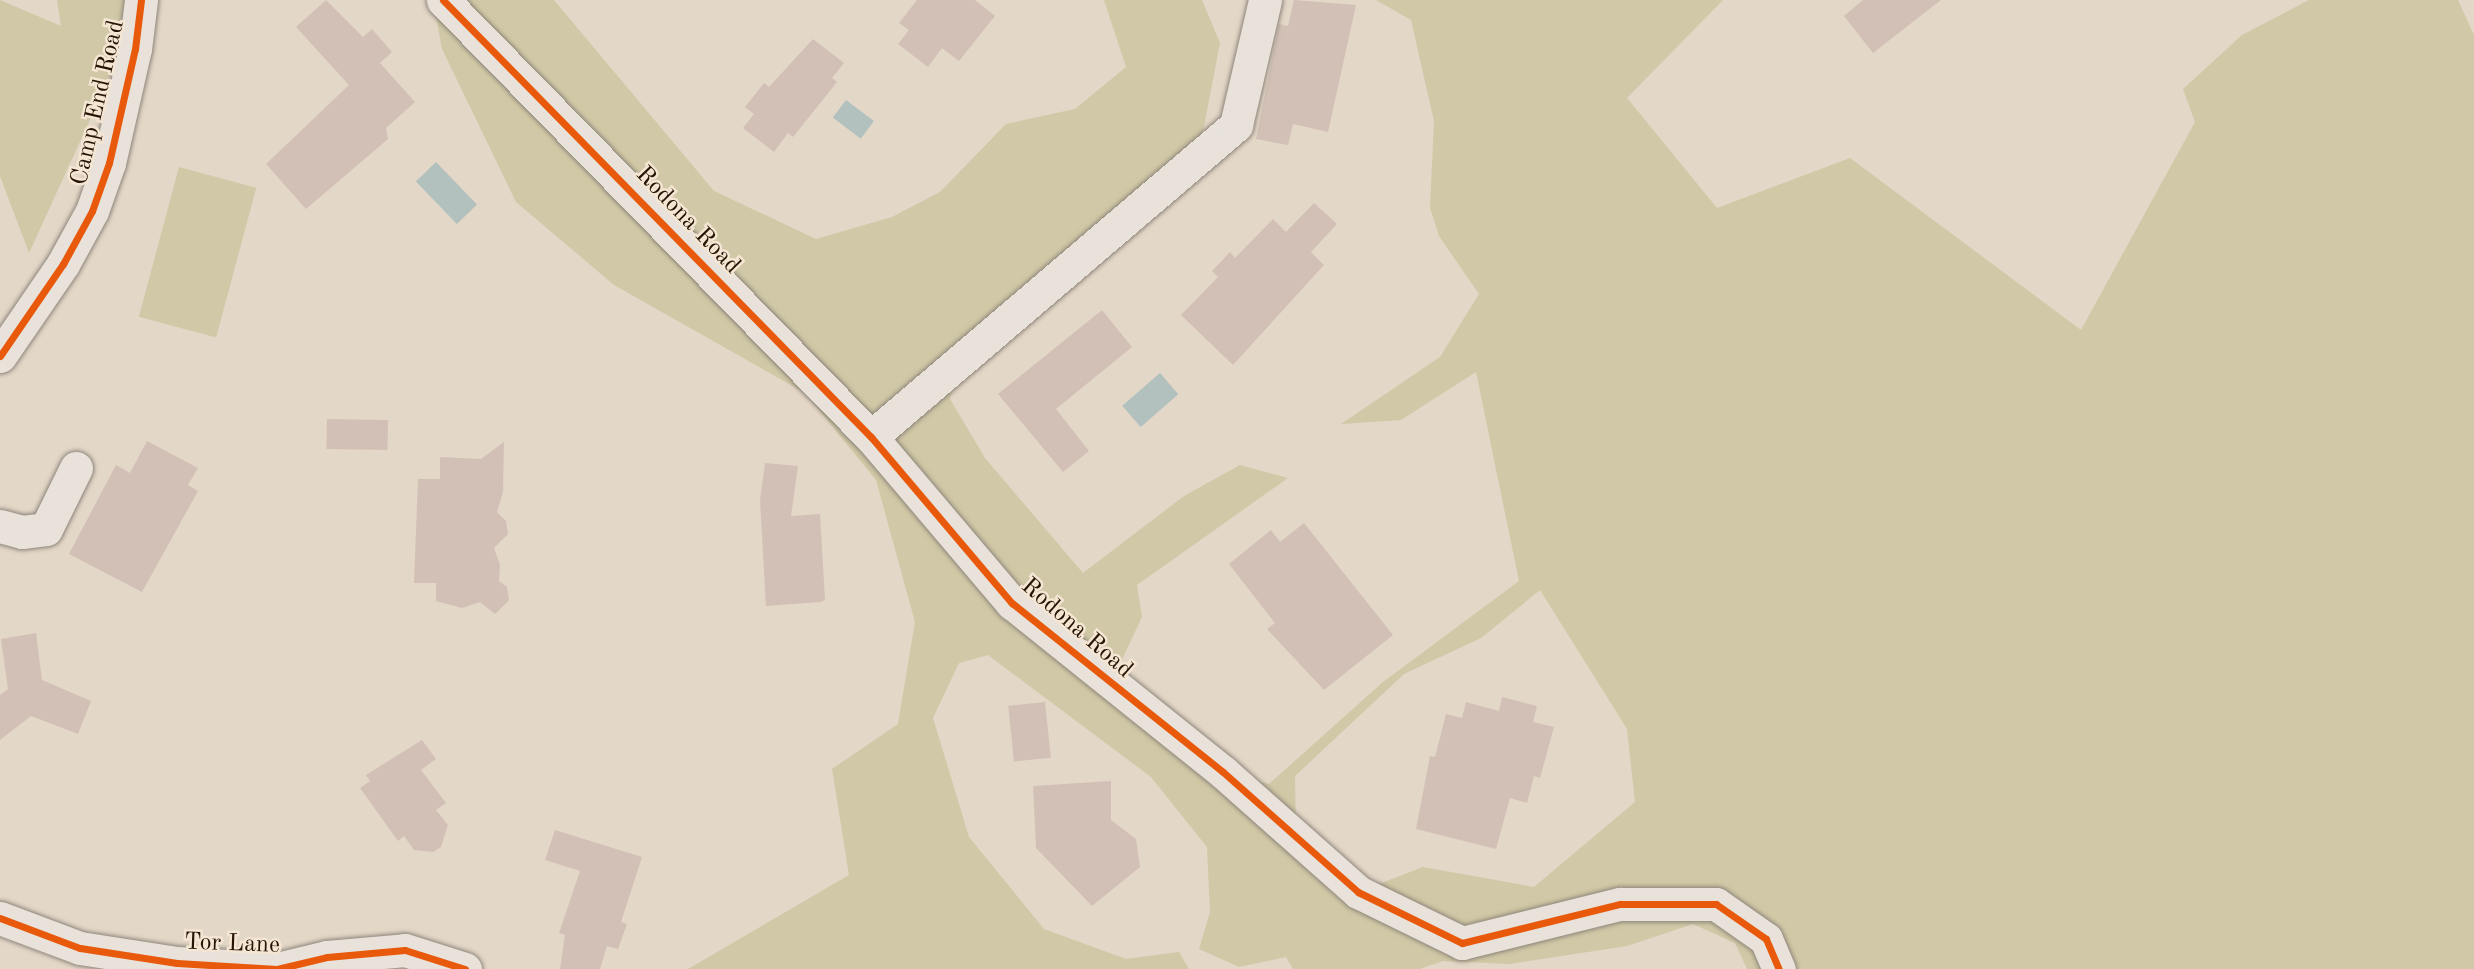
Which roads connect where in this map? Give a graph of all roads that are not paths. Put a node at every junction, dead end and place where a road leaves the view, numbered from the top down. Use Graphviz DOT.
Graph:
graph roads {
  1 [pos="141,0"];
  2 [pos="443,0"];
  3 [pos="1265,0"];
  4 [pos="0,356"];
  5 [pos="871,437"];
  6 [pos="76,468"];
  7 [pos="0,526"];
  8 [pos="0,918"];
  9 [pos="465,969"];
  10 [pos="1779,969"];
  1 -- 4 [label="street, Camp End Road"];
  2 -- 5 [label="street, Rodona Road"];
  3 -- 5 [label="street"];
  5 -- 10 [label="street, Rodona Road"];
  6 -- 7 [label="street"];
  8 -- 9 [label="street, Tor Lane"];
}
